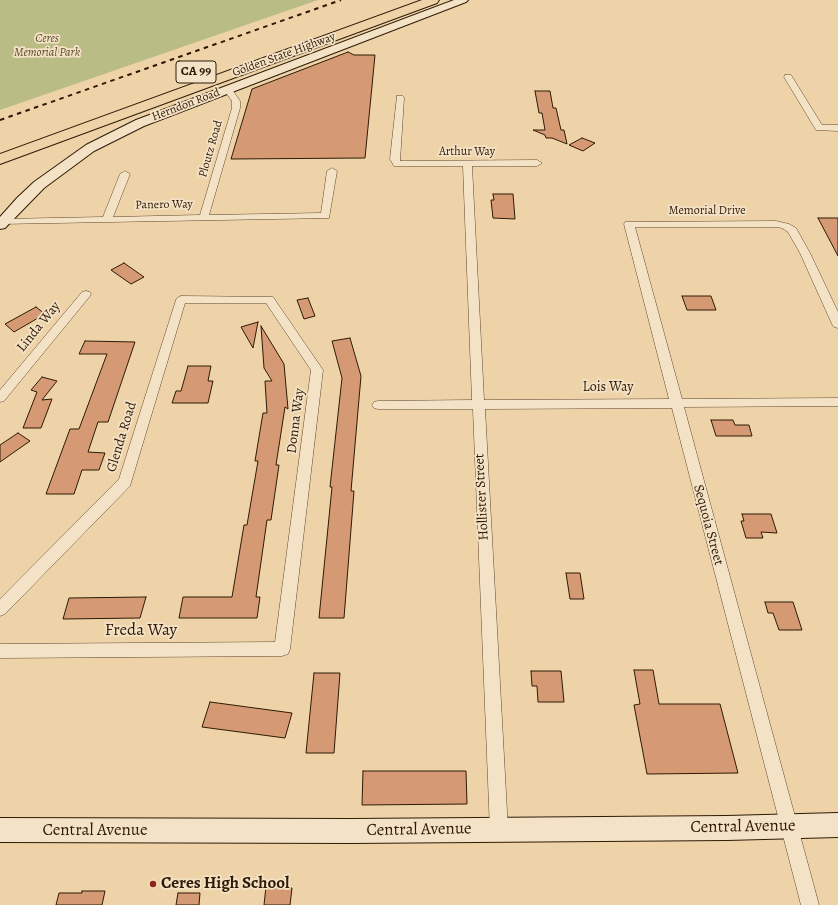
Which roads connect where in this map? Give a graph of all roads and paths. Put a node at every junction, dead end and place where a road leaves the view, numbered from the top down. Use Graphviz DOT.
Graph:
graph roads {
  1 [pos="433,0"];
  2 [pos="463,0"];
  3 [pos="788,77"];
  4 [pos="228,90"];
  5 [pos="400,98"];
  6 [pos="125,113"];
  7 [pos="838,128"];
  8 [pos="0,159"];
  9 [pos="537,163"];
  10 [pos="467,164"];
  11 [pos="0,167"];
  12 [pos="332,170"];
  13 [pos="125,174"];
  14 [pos="204,217"];
  15 [pos="107,219"];
  16 [pos="2,224"];
  17 [pos="630,224"];
  18 [pos="86,294"];
  19 [pos="181,300"];
  20 [pos="838,324"];
  21 [pos="0,398"];
  22 [pos="838,402"];
  23 [pos="676,403"];
  24 [pos="478,404"];
  25 [pos="378,405"];
  26 [pos="0,609"];
  27 [pos="282,649"];
  28 [pos="0,651"];
  29 [pos="788,825"];
  30 [pos="838,825"];
  31 [pos="0,830"];
  32 [pos="499,830"];
  33 [pos="810,905"];
  1 -- 6 [label="highway, Golden State Highway / CA 99"];
  2 -- 4 [label="street, Herndon Road"];
  3 -- 7 [label="street"];
  4 -- 14 [label="street, Ploutz Road"];
  4 -- 16 [label="street, Herndon Road"];
  5 -- 10 [label="street, Arthur Way"];
  6 -- 8 [label="highway, Golden State Highway / CA 99"];
  6 -- 11 [label="highway"];
  9 -- 10 [label="street, Arthur Way"];
  10 -- 24 [label="street, Hollister Street"];
  12 -- 14 [label="street, Panero Way"];
  13 -- 15 [label="street"];
  14 -- 15 [label="street, Panero Way"];
  15 -- 16 [label="street, Panero Way"];
  17 -- 20 [label="street, Memorial Drive"];
  17 -- 23 [label="street, Sequoia Street"];
  18 -- 21 [label="street, Linda Way"];
  19 -- 26 [label="street, Glenda Road"];
  19 -- 27 [label="street, Donna Way"];
  22 -- 23 [label="street, Lois Way"];
  23 -- 24 [label="street, Lois Way"];
  23 -- 29 [label="street, Sequoia Street"];
  24 -- 25 [label="street, Lois Way"];
  24 -- 32 [label="street, Hollister Street"];
  27 -- 28 [label="street, Freda Way"];
  29 -- 30 [label="street, Central Avenue"];
  29 -- 32 [label="street, Central Avenue"];
  29 -- 33 [label="street, Sequoia Street"];
  31 -- 32 [label="street, Central Avenue"];
}
